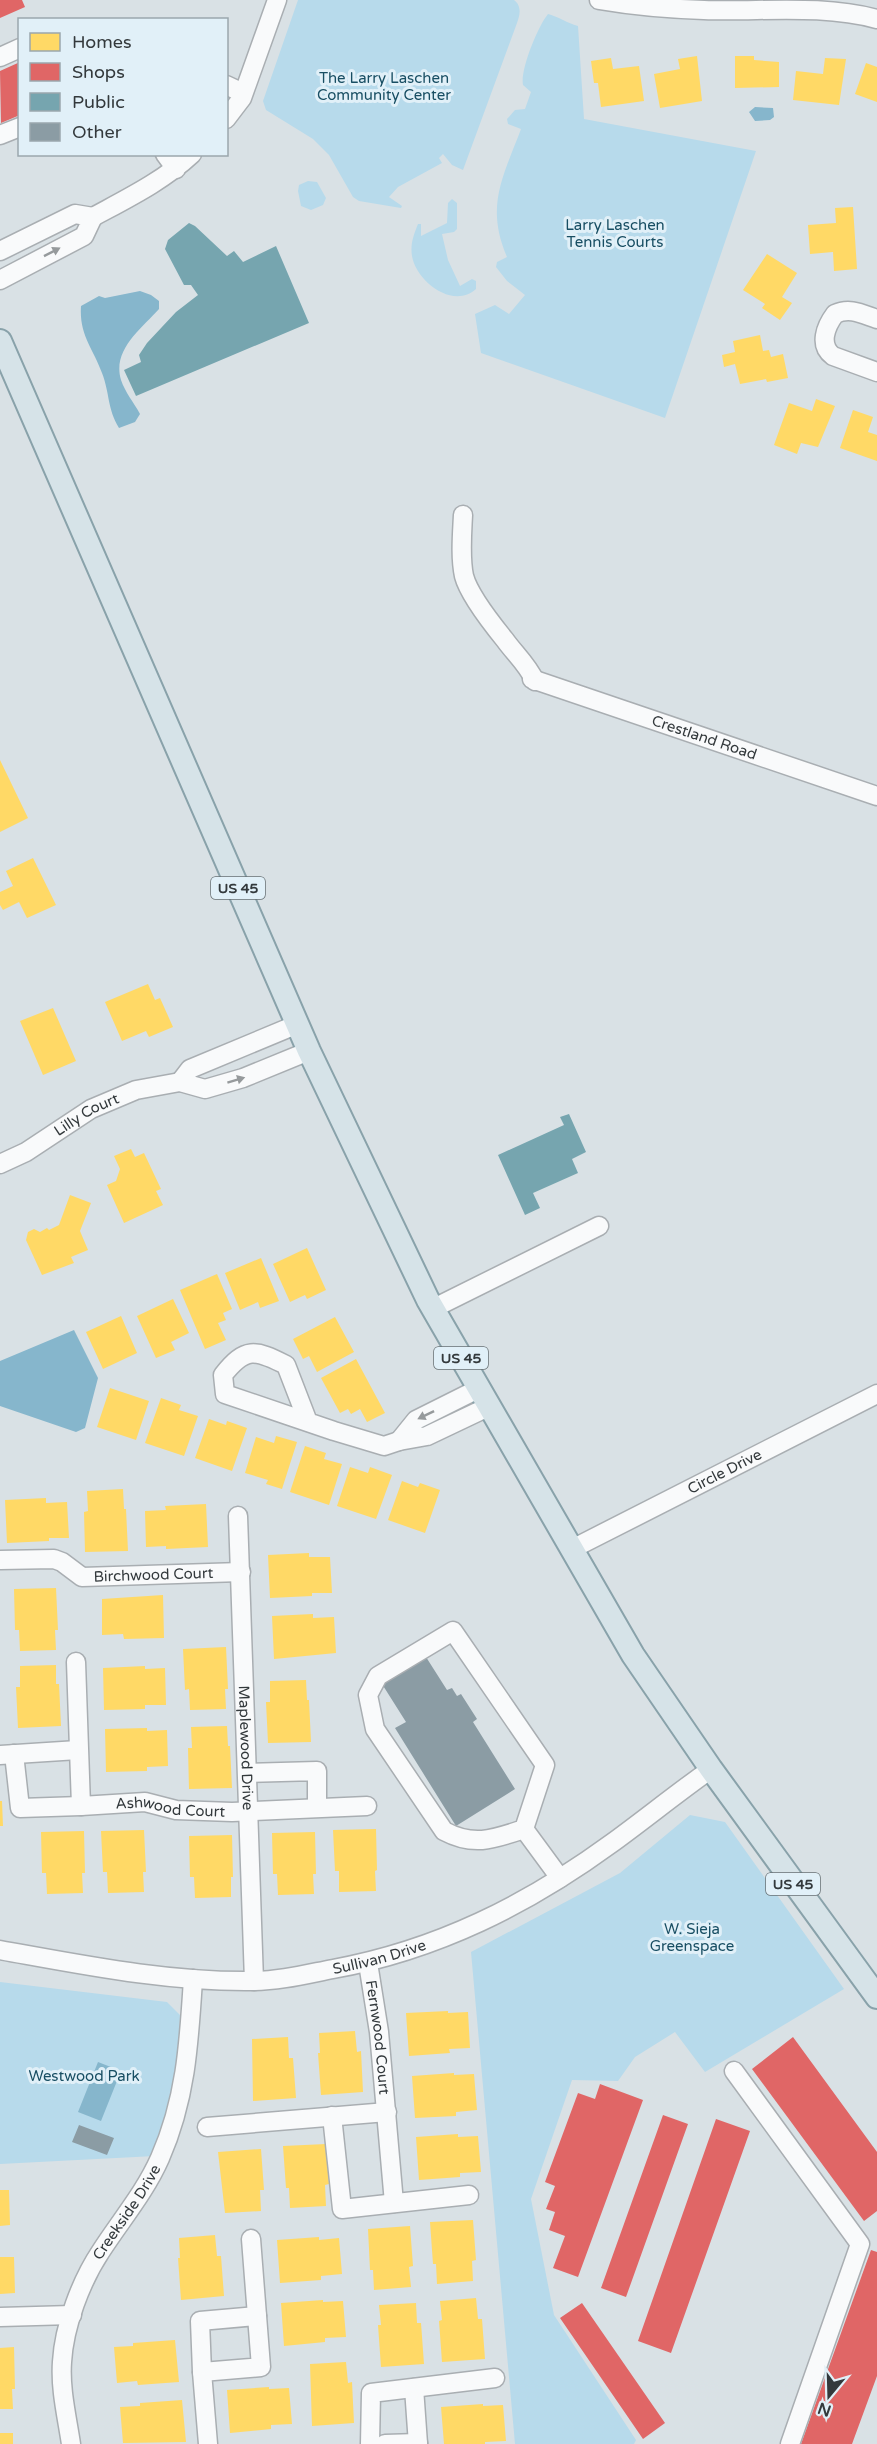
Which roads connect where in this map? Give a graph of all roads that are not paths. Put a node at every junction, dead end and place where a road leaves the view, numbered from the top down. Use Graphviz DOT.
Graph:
graph roads {
  1 [pos="599,0"];
  2 [pos="272,2"];
  3 [pos="877,20"];
  4 [pos="18,49"];
  5 [pos="0,57"];
  6 [pos="228,86"];
  7 [pos="243,93"];
  8 [pos="228,116"];
  9 [pos="18,128"];
  10 [pos="0,135"];
  11 [pos="166,156"];
  12 [pos="190,156"];
  13 [pos="176,169"];
  14 [pos="93,217"];
  15 [pos="0,251"];
  16 [pos="0,280"];
  17 [pos="877,319"];
  18 [pos="0,341"];
  19 [pos="877,372"];
  20 [pos="463,515"];
  21 [pos="877,796"];
  22 [pos="298,1024"];
  23 [pos="309,1051"];
  24 [pos="180,1082"];
  25 [pos="0,1164"];
  26 [pos="599,1226"];
  27 [pos="432,1308"];
  28 [pos="875,1397"];
  29 [pos="483,1398"];
  30 [pos="308,1422"];
  31 [pos="238,1516"];
  32 [pos="572,1548"];
  33 [pos="0,1560"];
  34 [pos="241,1572"];
  35 [pos="76,1662"];
  36 [pos="78,1750"];
  37 [pos="7,1754"];
  38 [pos="711,1769"];
  39 [pos="249,1773"];
  40 [pos="81,1806"];
  41 [pos="367,1806"];
  42 [pos="317,1807"];
  43 [pos="250,1809"];
  44 [pos="524,1829"];
  45 [pos="560,1878"];
  46 [pos="0,1950"];
  47 [pos="368,1963"];
  48 [pos="194,1980"];
  49 [pos="254,1981"];
  50 [pos="877,1997"];
  51 [pos="734,2071"];
  52 [pos="387,2112"];
  53 [pos="332,2116"];
  54 [pos="207,2127"];
  55 [pos="469,2195"];
  56 [pos="394,2203"];
  57 [pos="251,2239"];
  58 [pos="72,2315"];
  59 [pos="257,2316"];
  60 [pos="0,2318"];
  61 [pos="202,2372"];
  62 [pos="495,2378"];
  63 [pos="414,2388"];
  64 [pos="70,2444"];
  65 [pos="208,2444"];
  66 [pos="370,2444"];
  67 [pos="385,2444"];
  68 [pos="418,2444"];
  69 [pos="790,2444"];
  1 -- 3 [label="street"];
  2 -- 7 [label="street"];
  4 -- 5 [label="street"];
  6 -- 7 [label="street"];
  7 -- 8 [label="street"];
  9 -- 10 [label="street"];
  11 -- 13 [label="street"];
  12 -- 13 [label="street"];
  13 -- 14 [label="street"];
  14 -- 15 [label="street"];
  16 -- 14 [label="street, one-way"];
  17 -- 19 [label="street"];
  18 -- 22 [label="main road, US 45"];
  20 -- 21 [label="street, Crestland Road"];
  22 -- 23 [label="main road, US 45"];
  22 -- 24 [label="street, Lilly Court"];
  24 -- 23 [label="street, Lilly Court, one-way"];
  23 -- 27 [label="main road, US 45"];
  24 -- 25 [label="street, Lilly Court"];
  26 -- 27 [label="street"];
  27 -- 29 [label="main road, US 45"];
  28 -- 32 [label="street, Circle Drive"];
  29 -- 30 [label="street"];
  29 -- 32 [label="main road, US 45"];
  30 -- 30 [label="street"];
  31 -- 34 [label="street, Maplewood Drive"];
  32 -- 38 [label="main road, US 45"];
  33 -- 34 [label="street, Birchwood Court"];
  34 -- 39 [label="street, Maplewood Drive"];
  35 -- 36 [label="street"];
  36 -- 37 [label="street, Ashwood Court"];
  36 -- 40 [label="street"];
  37 -- 40 [label="street, Ashwood Court"];
  38 -- 45 [label="street, Sullivan Drive"];
  38 -- 50 [label="main road, US 45"];
  39 -- 42 [label="street"];
  39 -- 43 [label="street, Maplewood Drive"];
  40 -- 43 [label="street, Ashwood Court"];
  41 -- 42 [label="street, Ashwood Court"];
  42 -- 43 [label="street, Ashwood Court"];
  43 -- 49 [label="street, Maplewood Drive"];
  44 -- 44 [label="street"];
  44 -- 45 [label="street"];
  45 -- 47 [label="street, Sullivan Drive"];
  46 -- 48 [label="street, Sullivan Drive"];
  47 -- 49 [label="street, Sullivan Drive"];
  47 -- 52 [label="street, Fernwood Court"];
  48 -- 49 [label="street, Sullivan Drive"];
  48 -- 58 [label="street, Creekside Drive"];
  51 -- 69 [label="street"];
  52 -- 53 [label="street, Fernwood Court"];
  52 -- 56 [label="street, Fernwood Court"];
  53 -- 54 [label="street, Fernwood Court"];
  53 -- 56 [label="street"];
  55 -- 56 [label="street"];
  57 -- 59 [label="street"];
  58 -- 60 [label="street"];
  58 -- 64 [label="street, Creekside Drive"];
  59 -- 61 [label="street"];
  59 -- 61 [label="street"];
  61 -- 65 [label="street"];
  62 -- 63 [label="street"];
  63 -- 66 [label="street"];
  63 -- 68 [label="street"];
  67 -- 68 [label="street"];
}
